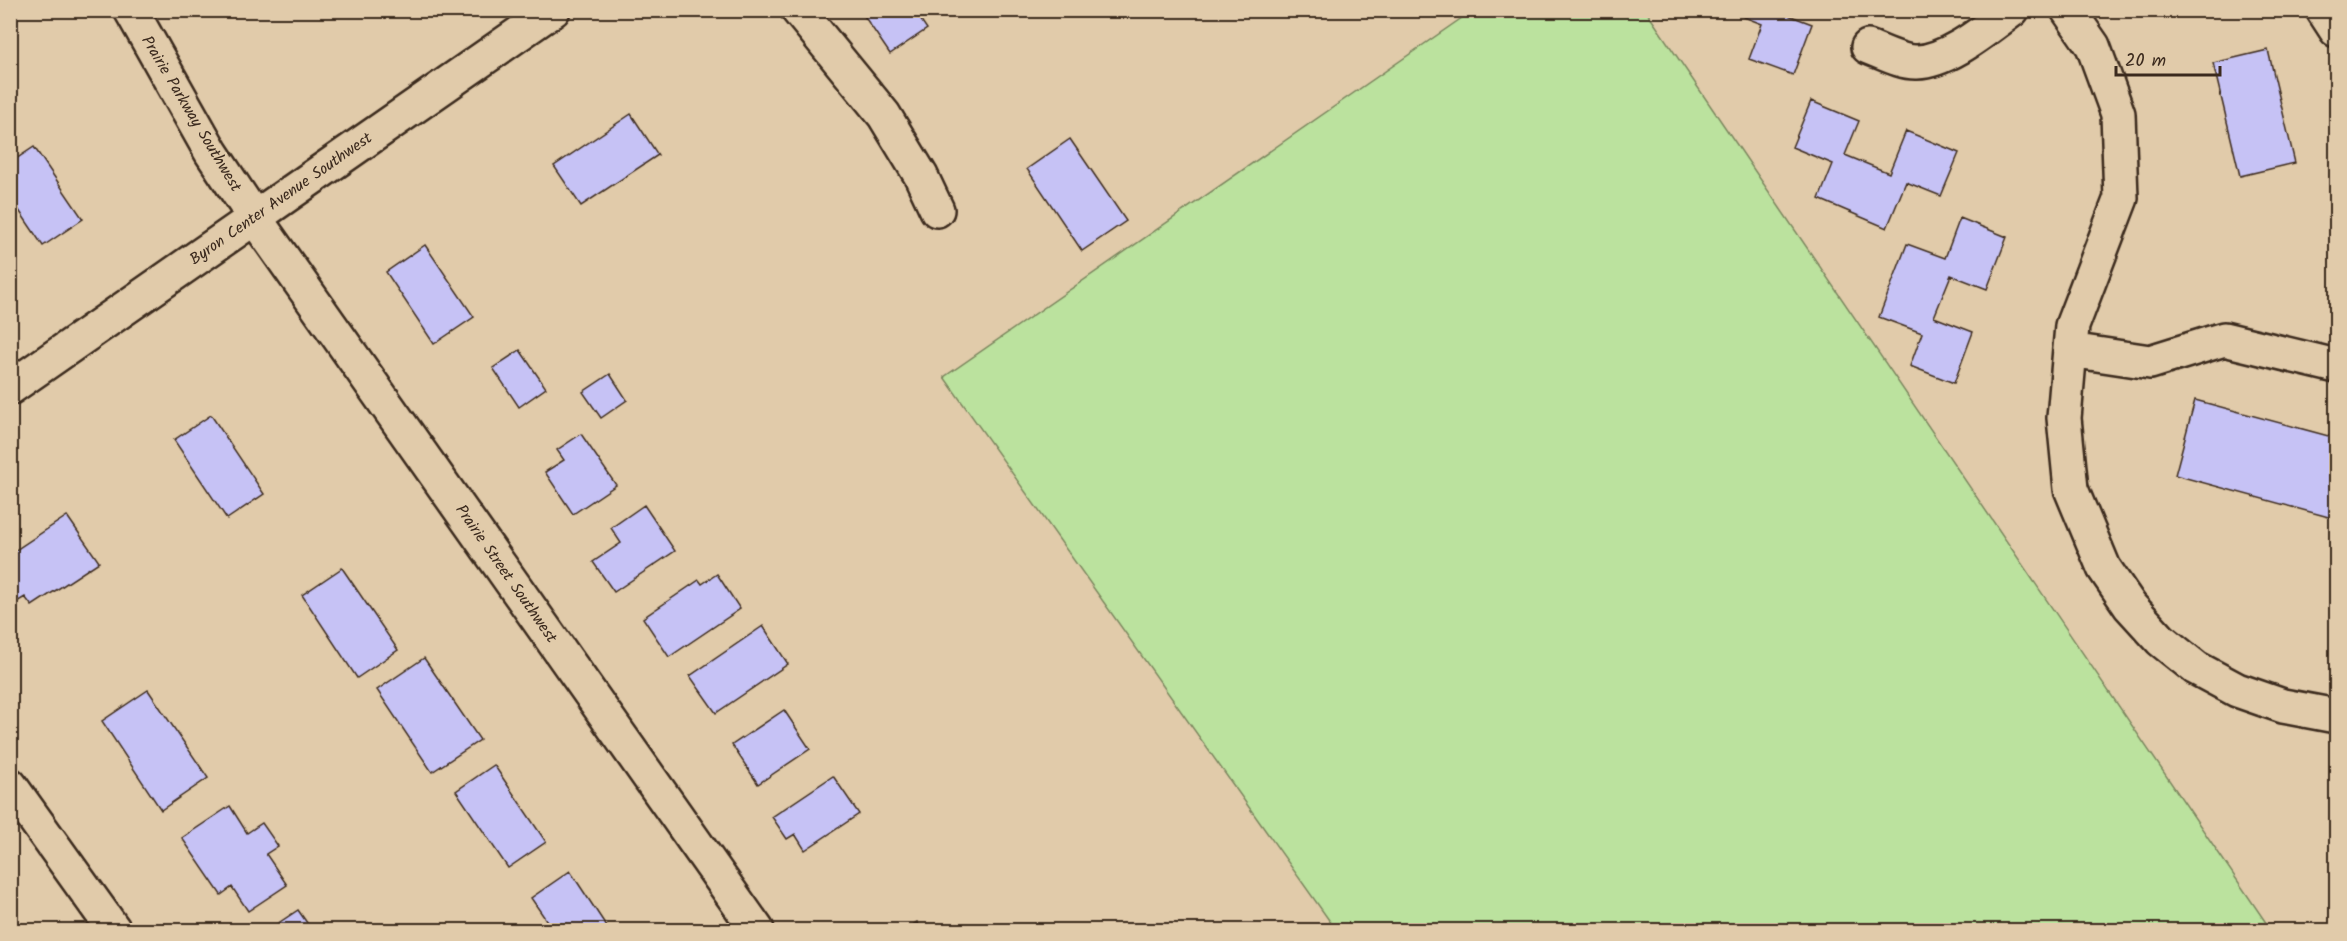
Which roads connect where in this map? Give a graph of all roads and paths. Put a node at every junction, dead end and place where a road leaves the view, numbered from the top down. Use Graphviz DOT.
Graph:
graph roads {
  1 [pos="131,10"];
  2 [pos="553,10"];
  3 [pos="798,10"];
  4 [pos="2012,10"];
  5 [pos="2068,10"];
  6 [pos="2323,10"];
  7 [pos="2337,30"];
  8 [pos="1868,47"];
  9 [pos="937,210"];
  10 [pos="254,217"];
  11 [pos="2070,350"];
  12 [pos="2337,366"];
  13 [pos="10,388"];
  14 [pos="2337,716"];
  15 [pos="10,785"];
  16 [pos="114,930"];
  17 [pos="757,930"];
  1 -- 10 [label="street, Prairie Parkway Southwest"];
  2 -- 10 [label="street, Byron Center Avenue Southwest"];
  3 -- 9 [label="street"];
  4 -- 8 [label="street"];
  5 -- 11 [label="street"];
  6 -- 7 [label="street"];
  10 -- 13 [label="street, Byron Center Avenue Southwest"];
  10 -- 17 [label="street, Prairie Street Southwest"];
  11 -- 12 [label="street"];
  11 -- 14 [label="street"];
  15 -- 16 [label="street"];
}
